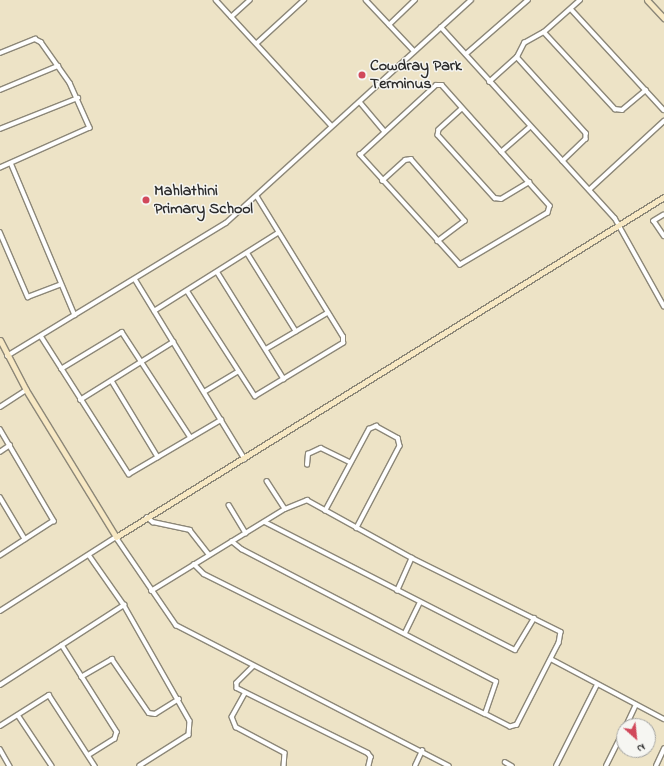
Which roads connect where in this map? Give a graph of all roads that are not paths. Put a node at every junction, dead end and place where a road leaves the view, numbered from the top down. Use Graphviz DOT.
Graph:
graph roads {
  1 [pos="216,0"];
  2 [pos="250,0"];
  3 [pos="304,0"];
  4 [pos="366,0"];
  5 [pos="415,0"];
  6 [pos="471,0"];
  7 [pos="528,0"];
  8 [pos="580,0"];
  9 [pos="647,0"];
  10 [pos="571,9"];
  11 [pos="231,17"];
  12 [pos="664,18"];
  13 [pos="389,25"];
  14 [pos="441,27"];
  15 [pos="544,32"];
  16 [pos="257,43"];
  17 [pos="414,52"];
  18 [pos="0,53"];
  19 [pos="466,54"];
  20 [pos="517,57"];
  21 [pos="58,66"];
  22 [pos="489,82"];
  23 [pos="0,90"];
  24 [pos="646,90"];
  25 [pos="78,98"];
  26 [pos="360,102"];
  27 [pos="462,109"];
  28 [pos="664,110"];
  29 [pos="664,121"];
  30 [pos="332,126"];
  31 [pos="530,127"];
  32 [pos="0,129"];
  33 [pos="384,131"];
  34 [pos="501,152"];
  35 [pos="563,161"];
  36 [pos="10,163"];
  37 [pos="0,168"];
  38 [pos="382,181"];
  39 [pos="529,182"];
  40 [pos="589,190"];
  41 [pos="257,197"];
  42 [pos="664,197"];
  43 [pos="664,215"];
  44 [pos="617,226"];
  45 [pos="0,232"];
  46 [pos="278,234"];
  47 [pos="664,236"];
  48 [pos="438,241"];
  49 [pos="248,254"];
  50 [pos="218,273"];
  51 [pos="135,279"];
  52 [pos="60,285"];
  53 [pos="188,292"];
  54 [pos="662,299"];
  55 [pos="664,306"];
  56 [pos="154,311"];
  57 [pos="327,314"];
  58 [pos="75,315"];
  59 [pos="296,331"];
  60 [pos="40,336"];
  61 [pos="0,340"];
  62 [pos="173,342"];
  63 [pos="266,349"];
  64 [pos="7,356"];
  65 [pos="142,361"];
  66 [pos="61,369"];
  67 [pos="238,372"];
  68 [pos="284,379"];
  69 [pos="112,381"];
  70 [pos="26,390"];
  71 [pos="204,392"];
  72 [pos="80,400"];
  73 [pos="0,407"];
  74 [pos="221,420"];
  75 [pos="0,429"];
  76 [pos="190,438"];
  77 [pos="10,445"];
  78 [pos="0,452"];
  79 [pos="158,457"];
  80 [pos="245,459"];
  81 [pos="350,462"];
  82 [pos="307,465"];
  83 [pos="267,481"];
  84 [pos="0,497"];
  85 [pos="229,505"];
  86 [pos="285,509"];
  87 [pos="325,511"];
  88 [pos="147,516"];
  89 [pos="265,522"];
  90 [pos="357,528"];
  91 [pos="246,533"];
  92 [pos="116,537"];
  93 [pos="25,539"];
  94 [pos="232,542"];
  95 [pos="209,554"];
  96 [pos="89,555"];
  97 [pos="0,556"];
  98 [pos="412,558"];
  99 [pos="194,564"];
  100 [pos="151,591"];
  101 [pos="397,591"];
  102 [pos="420,602"];
  103 [pos="124,606"];
  104 [pos="0,611"];
  105 [pos="534,618"];
  106 [pos="405,633"];
  107 [pos="62,645"];
  108 [pos="551,659"];
  109 [pos="253,667"];
  110 [pos="81,676"];
  111 [pos="0,685"];
  112 [pos="596,685"];
  113 [pos="244,694"];
  114 [pos="180,699"];
  115 [pos="636,706"];
  116 [pos="485,714"];
  117 [pos="18,715"];
  118 [pos="630,718"];
  119 [pos="664,719"];
  120 [pos="0,726"];
  121 [pos="616,746"];
  122 [pos="0,749"];
  123 [pos="664,749"];
  124 [pos="422,751"];
  125 [pos="89,755"];
  126 [pos="504,762"];
  127 [pos="10,766"];
  128 [pos="52,766"];
  129 [pos="95,766"];
  130 [pos="140,766"];
  131 [pos="284,766"];
  132 [pos="370,766"];
  133 [pos="415,766"];
  134 [pos="449,766"];
  135 [pos="512,766"];
  136 [pos="556,766"];
  137 [pos="606,766"];
  138 [pos="656,766"];
  1 -- 11 [label="street"];
  2 -- 11 [label="street"];
  3 -- 16 [label="street"];
  4 -- 13 [label="street"];
  5 -- 13 [label="street"];
  6 -- 14 [label="street"];
  7 -- 19 [label="street"];
  8 -- 10 [label="street"];
  9 -- 12 [label="street"];
  10 -- 15 [label="street"];
  10 -- 24 [label="street"];
  11 -- 16 [label="street"];
  13 -- 17 [label="street"];
  14 -- 17 [label="street"];
  14 -- 19 [label="street"];
  15 -- 20 [label="street"];
  15 -- 24 [label="street"];
  16 -- 30 [label="street"];
  17 -- 26 [label="street"];
  18 -- 21 [label="street"];
  19 -- 22 [label="street"];
  20 -- 22 [label="street"];
  20 -- 35 [label="street"];
  21 -- 23 [label="street"];
  21 -- 25 [label="street"];
  22 -- 31 [label="street"];
  24 -- 28 [label="street"];
  25 -- 32 [label="street"];
  25 -- 36 [label="street"];
  26 -- 30 [label="street"];
  26 -- 33 [label="street"];
  27 -- 33 [label="street"];
  27 -- 34 [label="street"];
  27 -- 39 [label="street"];
  29 -- 40 [label="street"];
  30 -- 41 [label="street"];
  31 -- 34 [label="street"];
  31 -- 35 [label="street"];
  33 -- 38 [label="street"];
  34 -- 39 [label="street"];
  35 -- 40 [label="street"];
  36 -- 37 [label="street"];
  36 -- 52 [label="street"];
  38 -- 48 [label="street"];
  38 -- 48 [label="street"];
  39 -- 48 [label="street"];
  40 -- 44 [label="street"];
  41 -- 46 [label="street"];
  41 -- 51 [label="street"];
  42 -- 44 [label="street"];
  43 -- 47 [label="street"];
  44 -- 54 [label="street"];
  44 -- 80 [label="street"];
  45 -- 52 [label="street"];
  46 -- 49 [label="street"];
  46 -- 57 [label="street"];
  49 -- 50 [label="street"];
  49 -- 59 [label="street"];
  50 -- 53 [label="street"];
  50 -- 63 [label="street"];
  51 -- 56 [label="street"];
  51 -- 58 [label="street"];
  52 -- 58 [label="street"];
  53 -- 56 [label="street"];
  53 -- 67 [label="street"];
  54 -- 55 [label="street"];
  56 -- 62 [label="street"];
  57 -- 59 [label="street"];
  57 -- 68 [label="street"];
  58 -- 60 [label="street"];
  59 -- 63 [label="street"];
  60 -- 64 [label="street"];
  60 -- 66 [label="street"];
  61 -- 64 [label="street"];
  62 -- 65 [label="street"];
  62 -- 71 [label="street"];
  63 -- 68 [label="street"];
  64 -- 70 [label="street"];
  65 -- 66 [label="street"];
  65 -- 69 [label="street"];
  65 -- 76 [label="street"];
  66 -- 72 [label="street"];
  67 -- 68 [label="street"];
  67 -- 71 [label="street"];
  69 -- 72 [label="street"];
  69 -- 79 [label="street"];
  70 -- 73 [label="street"];
  70 -- 92 [label="street"];
  71 -- 74 [label="street"];
  72 -- 79 [label="street"];
  74 -- 76 [label="street"];
  74 -- 80 [label="street"];
  75 -- 77 [label="street"];
  76 -- 79 [label="street"];
  77 -- 78 [label="street"];
  77 -- 93 [label="street"];
  80 -- 88 [label="street"];
  81 -- 82 [label="street"];
  81 -- 87 [label="street"];
  81 -- 90 [label="street"];
  83 -- 86 [label="street"];
  84 -- 93 [label="street"];
  85 -- 91 [label="street"];
  86 -- 87 [label="street"];
  86 -- 89 [label="street"];
  87 -- 90 [label="street"];
  88 -- 92 [label="street"];
  88 -- 95 [label="street"];
  89 -- 91 [label="street"];
  89 -- 101 [label="street"];
  90 -- 98 [label="street"];
  91 -- 94 [label="street"];
  92 -- 96 [label="street"];
  92 -- 100 [label="street"];
  93 -- 97 [label="street"];
  94 -- 95 [label="street"];
  94 -- 106 [label="street"];
  95 -- 99 [label="street"];
  96 -- 103 [label="street"];
  96 -- 104 [label="street"];
  98 -- 101 [label="street"];
  98 -- 105 [label="street"];
  99 -- 100 [label="street"];
  99 -- 116 [label="street"];
  100 -- 109 [label="street"];
  101 -- 102 [label="street"];
  102 -- 105 [label="street"];
  102 -- 106 [label="street"];
  103 -- 107 [label="street"];
  103 -- 114 [label="street"];
  105 -- 108 [label="street"];
  106 -- 116 [label="street"];
  107 -- 110 [label="street"];
  107 -- 111 [label="street"];
  108 -- 112 [label="street"];
  108 -- 116 [label="street"];
  109 -- 113 [label="street"];
  109 -- 124 [label="street"];
  110 -- 114 [label="street"];
  110 -- 125 [label="street"];
  112 -- 115 [label="street"];
  112 -- 136 [label="street"];
  113 -- 131 [label="street"];
  113 -- 132 [label="street"];
  114 -- 130 [label="street"];
  115 -- 118 [label="street"];
  115 -- 119 [label="street"];
  117 -- 120 [label="street"];
  117 -- 125 [label="street"];
  117 -- 128 [label="street"];
  121 -- 137 [label="street"];
  122 -- 127 [label="street"];
  123 -- 138 [label="street"];
  124 -- 133 [label="street"];
  124 -- 134 [label="street"];
  125 -- 129 [label="street"];
  126 -- 135 [label="street"];
}
